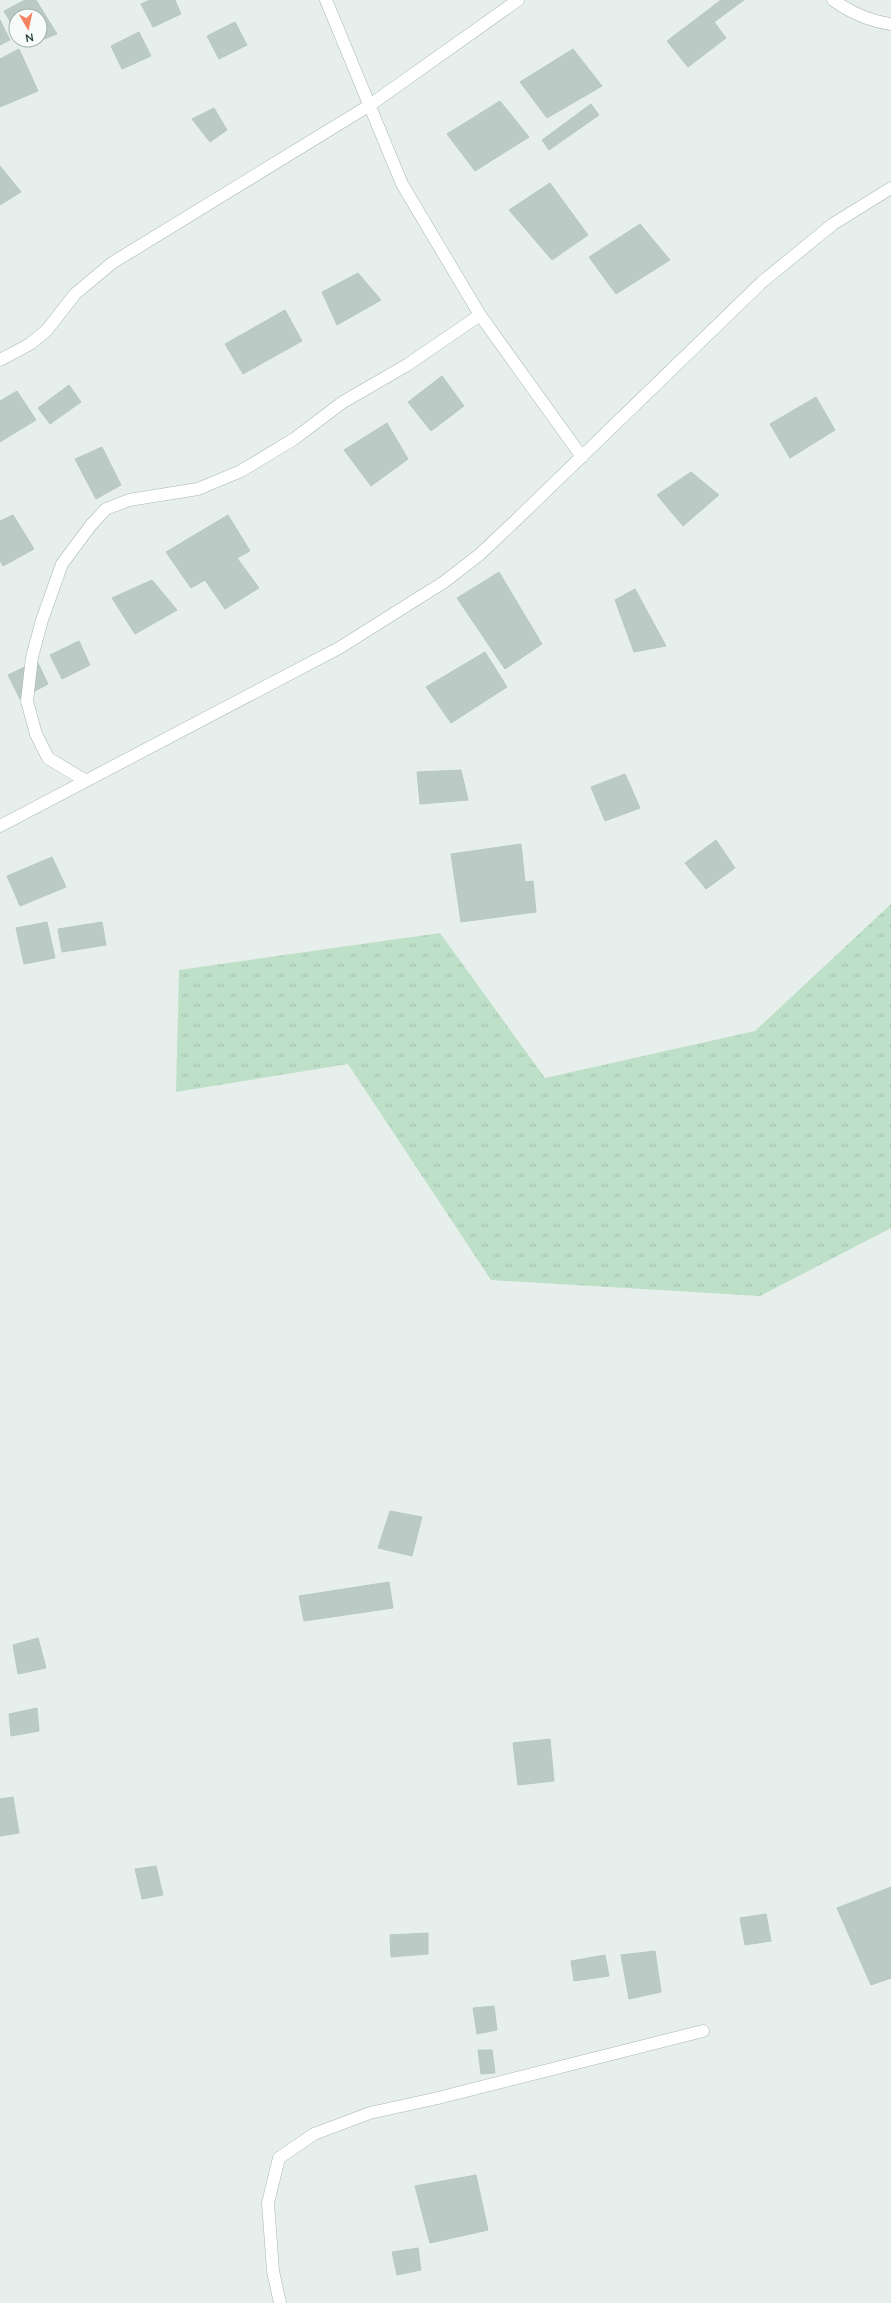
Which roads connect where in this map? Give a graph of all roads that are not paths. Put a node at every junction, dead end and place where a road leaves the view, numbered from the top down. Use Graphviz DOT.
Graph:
graph roads {
  1 [pos="326,0"];
  2 [pos="518,0"];
  3 [pos="833,0"];
  4 [pos="891,24"];
  5 [pos="370,105"];
  6 [pos="891,188"];
  7 [pos="480,315"];
  8 [pos="0,360"];
  9 [pos="582,457"];
  10 [pos="86,782"];
  11 [pos="0,826"];
  12 [pos="703,2031"];
  13 [pos="280,2303"];
  1 -- 5 [label="street"];
  2 -- 5 [label="street"];
  3 -- 4 [label="street"];
  5 -- 7 [label="street"];
  5 -- 8 [label="street"];
  6 -- 9 [label="street"];
  7 -- 9 [label="street"];
  7 -- 10 [label="street"];
  9 -- 10 [label="street"];
  10 -- 11 [label="street"];
  12 -- 13 [label="street"];
}
